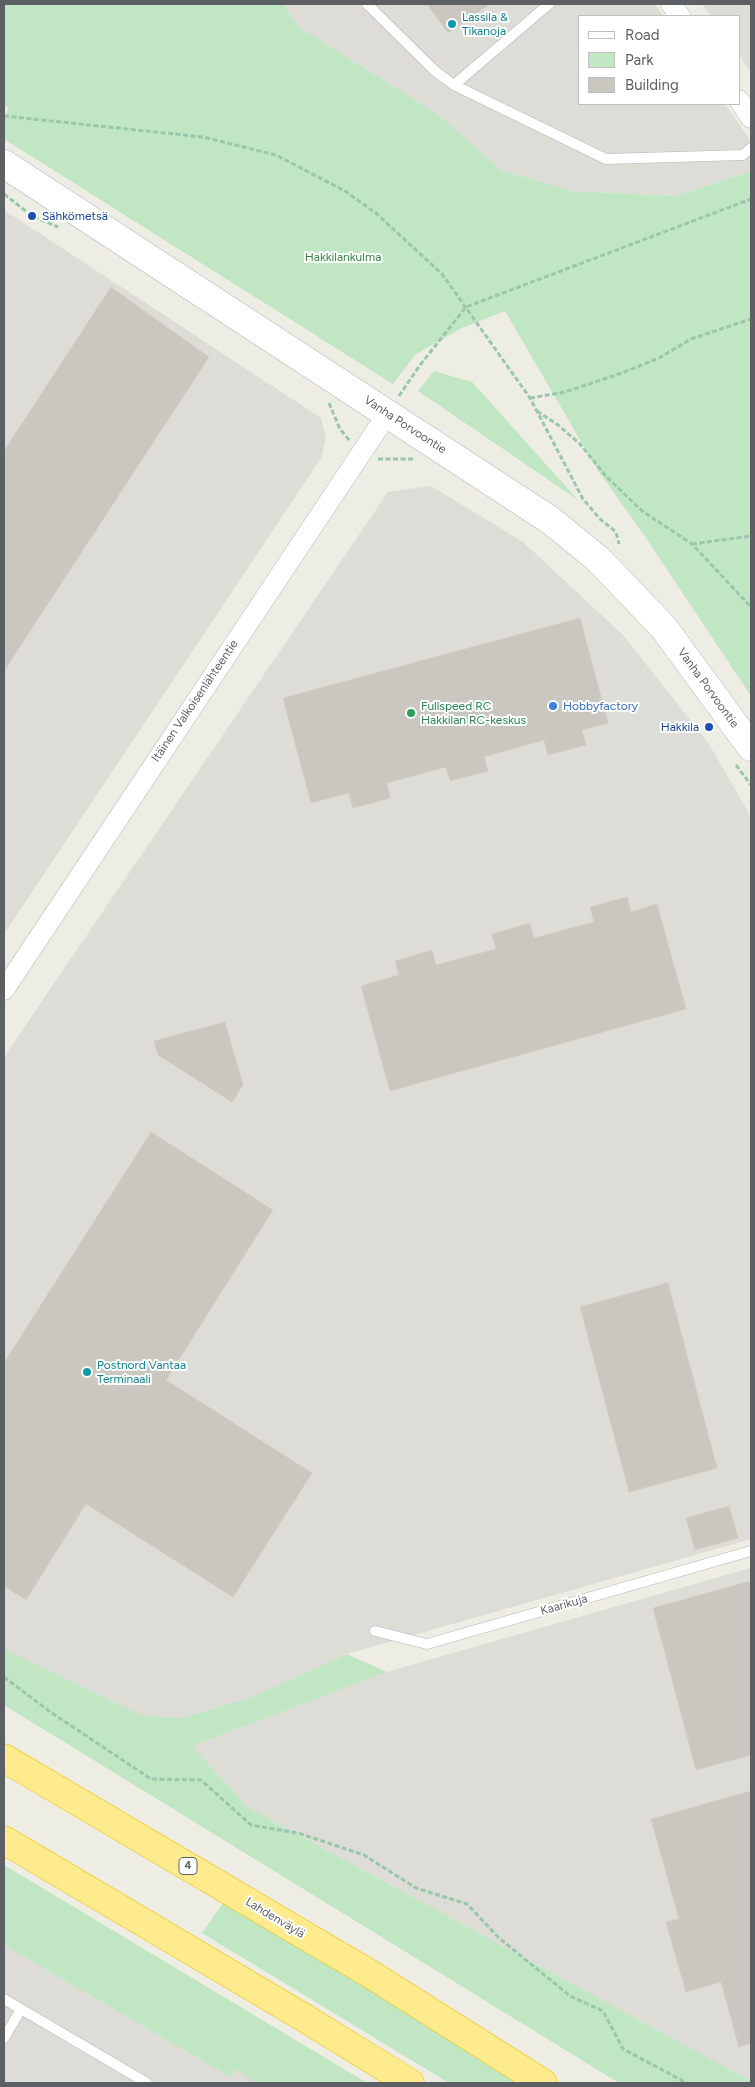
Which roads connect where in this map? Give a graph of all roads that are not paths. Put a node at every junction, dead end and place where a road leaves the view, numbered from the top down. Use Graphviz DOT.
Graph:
graph roads {
  1 [pos="367,4"];
  2 [pos="549,4"];
  3 [pos="671,4"];
  4 [pos="679,15"];
  5 [pos="454,85"];
  6 [pos="740,102"];
  7 [pos="751,118"];
  8 [pos="751,148"];
  9 [pos="4,164"];
  10 [pos="388,413"];
  11 [pos="741,752"];
  12 [pos="4,990"];
  13 [pos="751,1551"];
  14 [pos="375,1631"];
  15 [pos="4,1758"];
  16 [pos="4,1840"];
  17 [pos="4,1999"];
  18 [pos="21,2009"];
  19 [pos="4,2038"];
  20 [pos="147,2083"];
  21 [pos="410,2083"];
  22 [pos="543,2083"];
  1 -- 5 [label="lane"];
  2 -- 5 [label="lane"];
  3 -- 4 [label="street"];
  5 -- 8 [label="lane"];
  6 -- 7 [label="street"];
  9 -- 10 [label="main road, Vanha Porvoontie"];
  10 -- 11 [label="main road, Vanha Porvoontie"];
  10 -- 12 [label="street, Itäinen Valkoisenlähteentie"];
  13 -- 14 [label="lane, Kaarikuja"];
  15 -- 22 [label="highway, Lahdenväylä / 4"];
  16 -- 21 [label="highway"];
  17 -- 18 [label="lane"];
  18 -- 19 [label="lane"];
  18 -- 20 [label="lane"];
}
